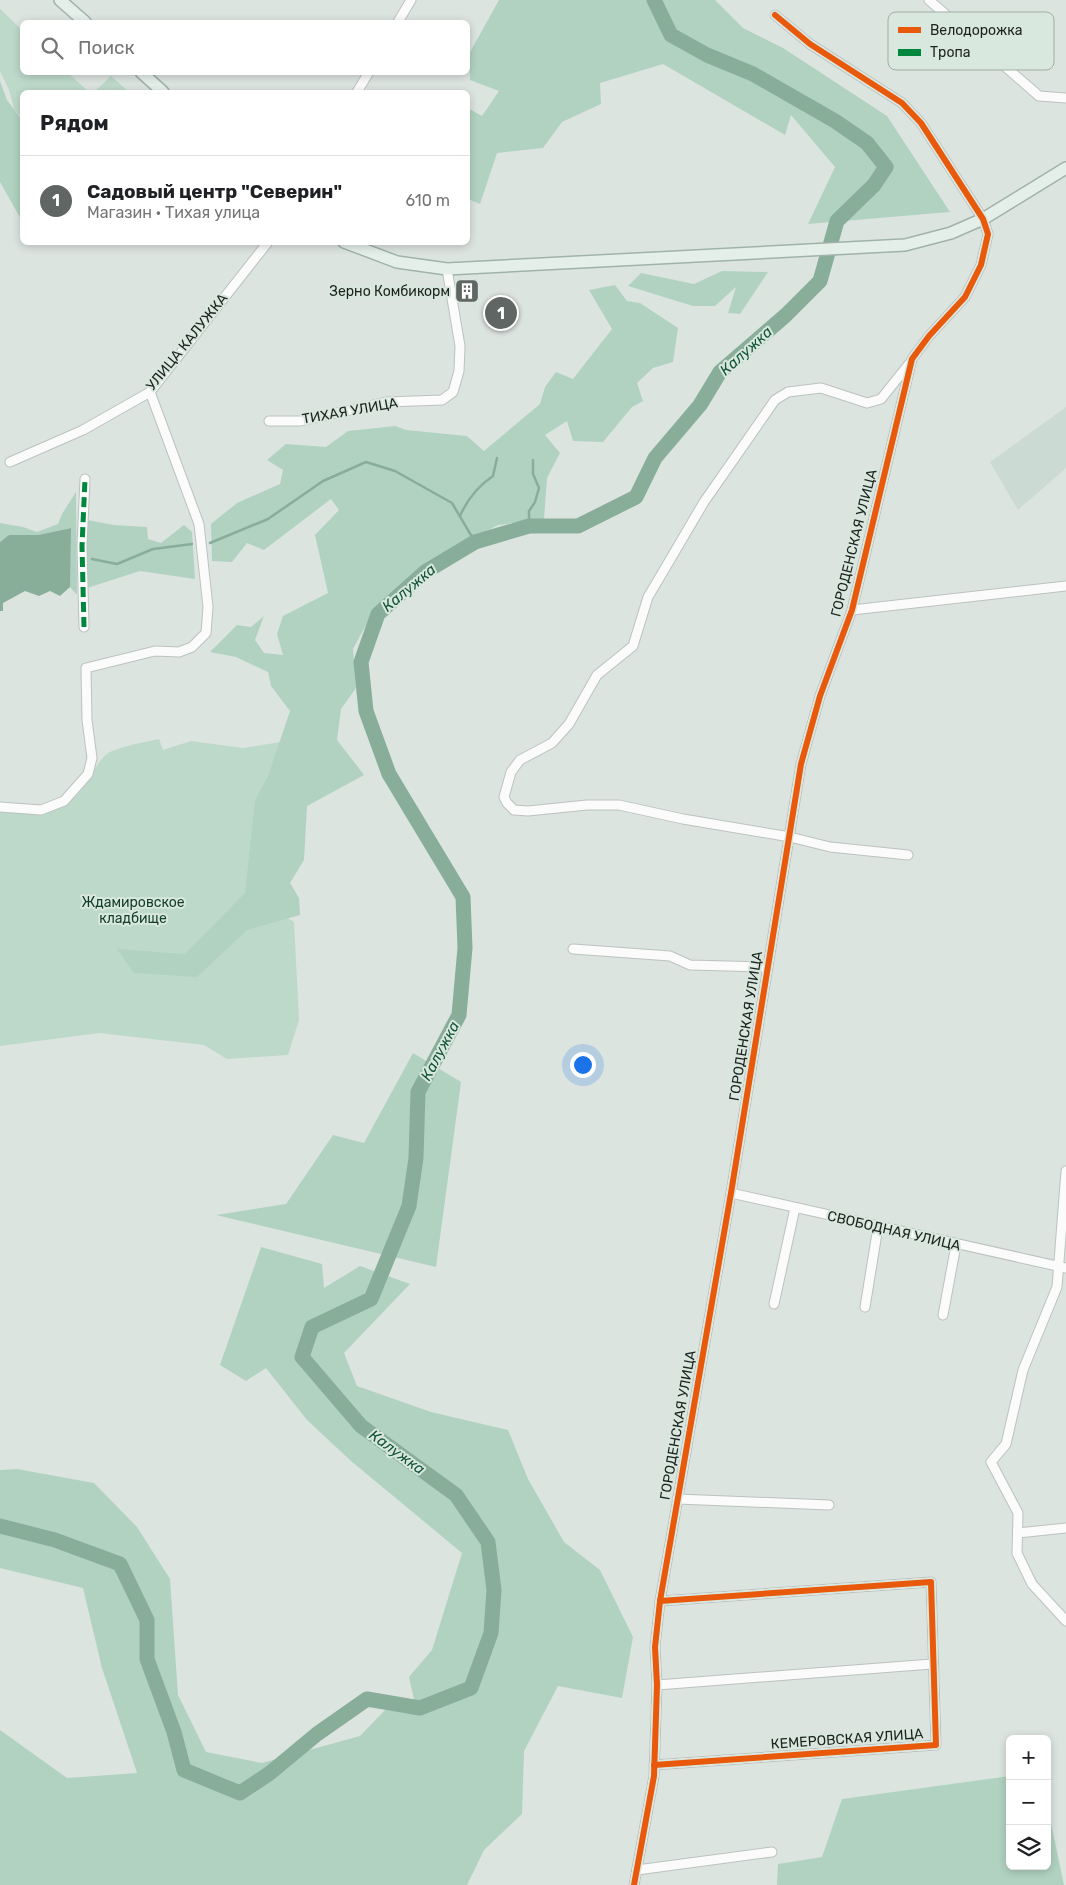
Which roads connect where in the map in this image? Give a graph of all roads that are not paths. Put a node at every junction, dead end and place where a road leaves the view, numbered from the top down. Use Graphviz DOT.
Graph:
graph roads {
  1 [pos="60,0"];
  2 [pos="411,0"];
  3 [pos="929,0"];
  4 [pos="943,12"];
  5 [pos="775,16"];
  6 [pos="83,20"];
  7 [pos="399,20"];
  8 [pos="1009,70"];
  9 [pos="144,75"];
  10 [pos="367,75"];
  11 [pos="161,90"];
  12 [pos="359,90"];
  13 [pos="1066,98"];
  14 [pos="1066,168"];
  15 [pos="983,219"];
  16 [pos="266,245"];
  17 [pos="352,245"];
  18 [pos="447,269"];
  19 [pos="912,359"];
  20 [pos="150,392"];
  21 [pos="269,421"];
  22 [pos="10,462"];
  23 [pos="85,478"];
  24 [pos="1066,586"];
  25 [pos="852,610"];
  26 [pos="84,627"];
  27 [pos="0,807"];
  28 [pos="790,837"];
  29 [pos="908,855"];
  30 [pos="573,949"];
  31 [pos="768,966"];
  32 [pos="1066,1172"];
  33 [pos="731,1193"];
  34 [pos="795,1208"];
  35 [pos="878,1227"];
  36 [pos="956,1245"];
  37 [pos="1062,1268"];
  38 [pos="774,1304"];
  39 [pos="865,1306"];
  40 [pos="943,1315"];
  41 [pos="678,1498"];
  42 [pos="829,1505"];
  43 [pos="1066,1528"];
  44 [pos="1018,1533"];
  45 [pos="660,1601"];
  46 [pos="1066,1621"];
  47 [pos="932,1664"];
  48 [pos="657,1685"];
  49 [pos="654,1765"];
  50 [pos="772,1852"];
  51 [pos="637,1870"];
  52 [pos="634,1885"];
  1 -- 6 [label="main road"];
  2 -- 7 [label="street"];
  3 -- 4 [label="street"];
  5 -- 15 [label="street"];
  8 -- 13 [label="street"];
  9 -- 11 [label="main road"];
  10 -- 12 [label="street"];
  14 -- 15 [label="main road"];
  15 -- 18 [label="main road"];
  15 -- 19 [label="street, ГОРОДЕНСКАЯ УЛИЦА"];
  16 -- 20 [label="street, УЛИЦА КАЛУЖКА"];
  17 -- 18 [label="main road"];
  18 -- 21 [label="street, ТИХАЯ УЛИЦА"];
  19 -- 25 [label="street, ГОРОДЕНСКАЯ УЛИЦА"];
  19 -- 28 [label="street, ГОРОДЕНСКАЯ УЛИЦА"];
  20 -- 22 [label="street, УЛИЦА КАЛУЖКА"];
  20 -- 27 [label="street"];
  23 -- 26 [label="street"];
  24 -- 25 [label="street"];
  25 -- 28 [label="street, ГОРОДЕНСКАЯ УЛИЦА"];
  28 -- 29 [label="street, ГОРОДЕНСКАЯ УЛИЦА"];
  28 -- 31 [label="street, ГОРОДЕНСКАЯ УЛИЦА"];
  30 -- 31 [label="street"];
  31 -- 33 [label="street, ГОРОДЕНСКАЯ УЛИЦА"];
  32 -- 37 [label="street"];
  33 -- 34 [label="street, СВОБОДНАЯ УЛИЦА"];
  33 -- 41 [label="street, ГОРОДЕНСКАЯ УЛИЦА"];
  34 -- 35 [label="street, СВОБОДНАЯ УЛИЦА"];
  34 -- 38 [label="street"];
  35 -- 36 [label="street, СВОБОДНАЯ УЛИЦА"];
  35 -- 39 [label="street"];
  36 -- 37 [label="street, СВОБОДНАЯ УЛИЦА"];
  36 -- 40 [label="street"];
  37 -- 44 [label="street"];
  41 -- 42 [label="street"];
  41 -- 45 [label="street, ГОРОДЕНСКАЯ УЛИЦА"];
  43 -- 44 [label="street"];
  44 -- 46 [label="street"];
  45 -- 47 [label="street, КЕМЕРОВСКАЯ УЛИЦА"];
  45 -- 48 [label="street, ГОРОДЕНСКАЯ УЛИЦА"];
  47 -- 48 [label="street"];
  47 -- 49 [label="street, КЕМЕРОВСКАЯ УЛИЦА"];
  48 -- 49 [label="street, ГОРОДЕНСКАЯ УЛИЦА"];
  49 -- 51 [label="street, ГОРОДЕНСКАЯ УЛИЦА"];
  50 -- 51 [label="street"];
  51 -- 52 [label="street, ГОРОДЕНСКАЯ УЛИЦА"];
}
